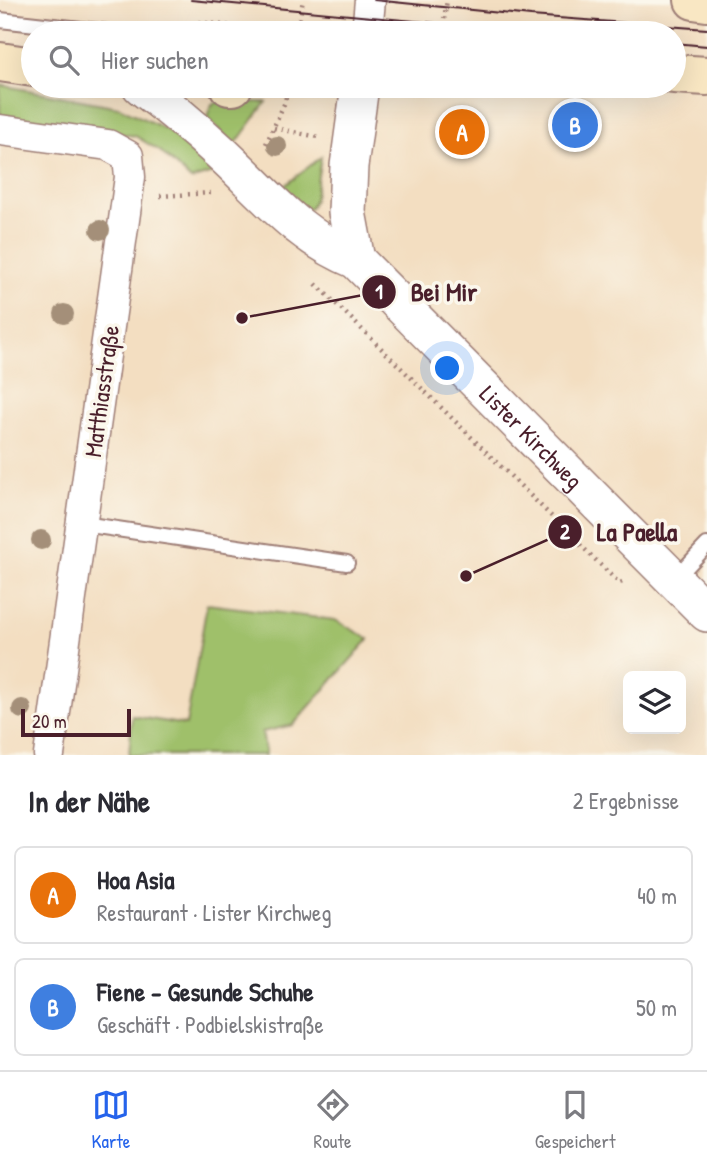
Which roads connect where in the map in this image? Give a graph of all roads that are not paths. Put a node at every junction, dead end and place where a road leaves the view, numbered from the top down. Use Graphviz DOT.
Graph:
graph roads {
  1 [pos="370,0"];
  2 [pos="694,0"];
  3 [pos="707,2"];
  4 [pos="0,20"];
  5 [pos="368,21"];
  6 [pos="21,22"];
  7 [pos="0,62"];
  8 [pos="21,65"];
  9 [pos="686,75"];
  10 [pos="707,76"];
  11 [pos="155,98"];
  12 [pos="358,98"];
  13 [pos="0,130"];
  14 [pos="356,260"];
  15 [pos="83,524"];
  16 [pos="707,545"];
  17 [pos="347,563"];
  18 [pos="674,580"];
  19 [pos="707,613"];
  20 [pos="49,755"];
  1 -- 5 [label="street"];
  2 -- 3 [label="main road"];
  4 -- 6 [label="lane"];
  7 -- 8 [label="main road"];
  9 -- 10 [label="main road"];
  11 -- 14 [label="street, Lister Kirchweg"];
  12 -- 14 [label="street"];
  13 -- 15 [label="street, Matthiasstraße"];
  14 -- 18 [label="street, Lister Kirchweg"];
  15 -- 17 [label="lane"];
  15 -- 20 [label="street, Matthiasstraße"];
  16 -- 18 [label="lane"];
  18 -- 19 [label="street, Lister Kirchweg"];
}
